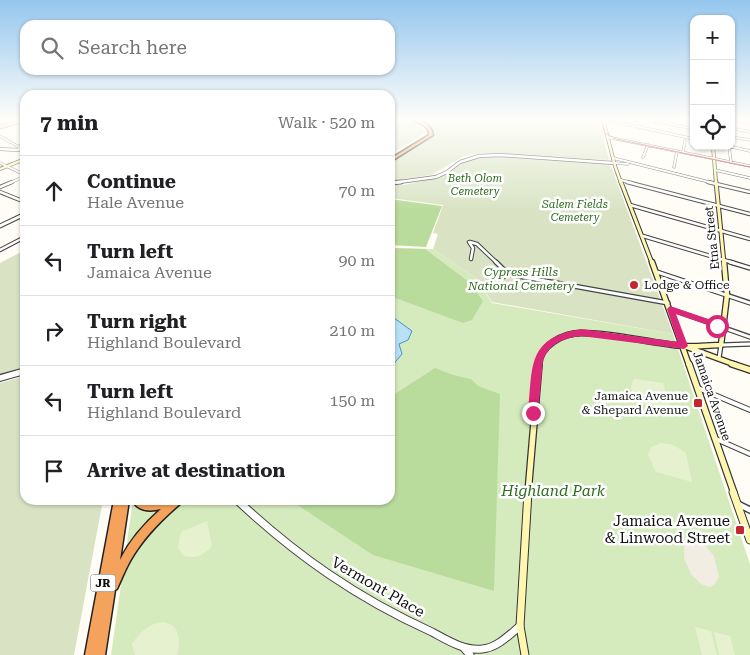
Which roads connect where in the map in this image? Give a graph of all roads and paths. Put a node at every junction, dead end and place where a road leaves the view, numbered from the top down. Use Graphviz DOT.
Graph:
graph roads {
  1 [pos="611,150"];
  2 [pos="646,150"];
  3 [pos="670,150"];
  4 [pos="713,150"];
  5 [pos="729,150"];
  6 [pos="677,151"];
  7 [pos="683,152"];
  8 [pos="644,157"];
  9 [pos="714,159"];
  10 [pos="20,161"];
  11 [pos="614,162"];
  12 [pos="730,162"];
  13 [pos="0,163"];
  14 [pos="750,166"];
  15 [pos="5,167"];
  16 [pos="674,167"];
  17 [pos="0,169"];
  18 [pos="715,170"];
  19 [pos="20,174"];
  20 [pos="20,178"];
  21 [pos="750,178"];
  22 [pos="621,180"];
  23 [pos="395,182"];
  24 [pos="395,182"];
  25 [pos="716,184"];
  26 [pos="0,187"];
  27 [pos="0,192"];
  28 [pos="750,192"];
  29 [pos="20,200"];
  30 [pos="630,206"];
  31 [pos="718,206"];
  32 [pos="750,214"];
  33 [pos="20,216"];
  34 [pos="1,225"];
  35 [pos="721,231"];
  36 [pos="643,236"];
  37 [pos="750,239"];
  38 [pos="20,240"];
  39 [pos="0,250"];
  40 [pos="471,259"];
  41 [pos="724,260"];
  42 [pos="750,268"];
  43 [pos="504,270"];
  44 [pos="657,272"];
  45 [pos="507,274"];
  46 [pos="727,295"];
  47 [pos="750,302"];
  48 [pos="668,303"];
  49 [pos="670,309"];
  50 [pos="724,328"];
  51 [pos="750,337"];
  52 [pos="750,344"];
  53 [pos="721,345"];
  54 [pos="684,346"];
  55 [pos="719,358"];
  56 [pos="750,370"];
  57 [pos="20,372"];
  58 [pos="0,378"];
  59 [pos="698,388"];
  60 [pos="750,410"];
  61 [pos="715,438"];
  62 [pos="750,454"];
  63 [pos="738,504"];
  64 [pos="117,505"];
  65 [pos="124,505"];
  66 [pos="144,505"];
  67 [pos="162,505"];
  68 [pos="170,505"];
  69 [pos="242,505"];
  70 [pos="750,510"];
  71 [pos="750,540"];
  72 [pos="108,604"];
  73 [pos="520,626"];
  74 [pos="462,646"];
  75 [pos="90,655"];
  76 [pos="100,655"];
  77 [pos="470,655"];
  78 [pos="525,655"];
  1 -- 11 [label="main road, Jamaica Avenue"];
  2 -- 8 [label="street"];
  3 -- 6 [label="street"];
  4 -- 9 [label="main road, Etna Street"];
  5 -- 12 [label="street"];
  6 -- 7 [label="street"];
  6 -- 16 [label="street"];
  7 -- 9 [label="street"];
  9 -- 12 [label="street"];
  9 -- 18 [label="main road, Etna Street"];
  10 -- 15 [label="main road"];
  11 -- 22 [label="main road, Jamaica Avenue"];
  11 -- 23 [label="street"];
  11 -- 24 [label="street"];
  11 -- 25 [label="street"];
  12 -- 14 [label="street"];
  13 -- 15 [label="street"];
  15 -- 17 [label="main road"];
  15 -- 19 [label="street"];
  18 -- 21 [label="street"];
  18 -- 25 [label="main road, Etna Street"];
  20 -- 26 [label="street"];
  22 -- 30 [label="main road, Jamaica Avenue"];
  22 -- 31 [label="street"];
  25 -- 28 [label="street"];
  25 -- 31 [label="main road, Etna Street"];
  27 -- 29 [label="street"];
  30 -- 35 [label="street"];
  30 -- 36 [label="main road, Jamaica Avenue"];
  31 -- 32 [label="street"];
  31 -- 35 [label="main road, Etna Street"];
  33 -- 34 [label="street"];
  35 -- 37 [label="street"];
  35 -- 41 [label="main road, Etna Street"];
  36 -- 41 [label="street"];
  36 -- 44 [label="main road, Jamaica Avenue"];
  38 -- 39 [label="street"];
  40 -- 43 [label="street"];
  41 -- 42 [label="street"];
  41 -- 46 [label="main road, Etna Street"];
  43 -- 45 [label="street"];
  43 -- 45 [label="street"];
  44 -- 46 [label="street"];
  44 -- 48 [label="main road, Jamaica Avenue"];
  45 -- 48 [label="street"];
  46 -- 47 [label="street"];
  46 -- 50 [label="main road, Etna Street"];
  48 -- 49 [label="main road, Jamaica Avenue"];
  49 -- 50 [label="street"];
  49 -- 54 [label="main road, Jamaica Avenue"];
  50 -- 51 [label="street"];
  50 -- 53 [label="main road, Etna Street"];
  52 -- 53 [label="street"];
  53 -- 54 [label="main road"];
  53 -- 55 [label="street, Etna Street"];
  54 -- 55 [label="main road"];
  54 -- 59 [label="main road, Jamaica Avenue"];
  54 -- 73 [label="main road"];
  55 -- 56 [label="main road"];
  57 -- 58 [label="street"];
  59 -- 60 [label="street"];
  59 -- 61 [label="main road, Jamaica Avenue"];
  61 -- 62 [label="street"];
  61 -- 63 [label="main road, Jamaica Avenue"];
  63 -- 70 [label="street"];
  63 -- 71 [label="main road, Jamaica Avenue"];
  64 -- 75 [label="highway, JR"];
  65 -- 72 [label="highway, JR"];
  66 -- 67 [label="highway"];
  68 -- 72 [label="highway"];
  69 -- 74 [label="street, Vermont Place"];
  72 -- 76 [label="highway, JR"];
  73 -- 74 [label="street, Vermont Place"];
  73 -- 78 [label="main road"];
  74 -- 77 [label="street"];
}
